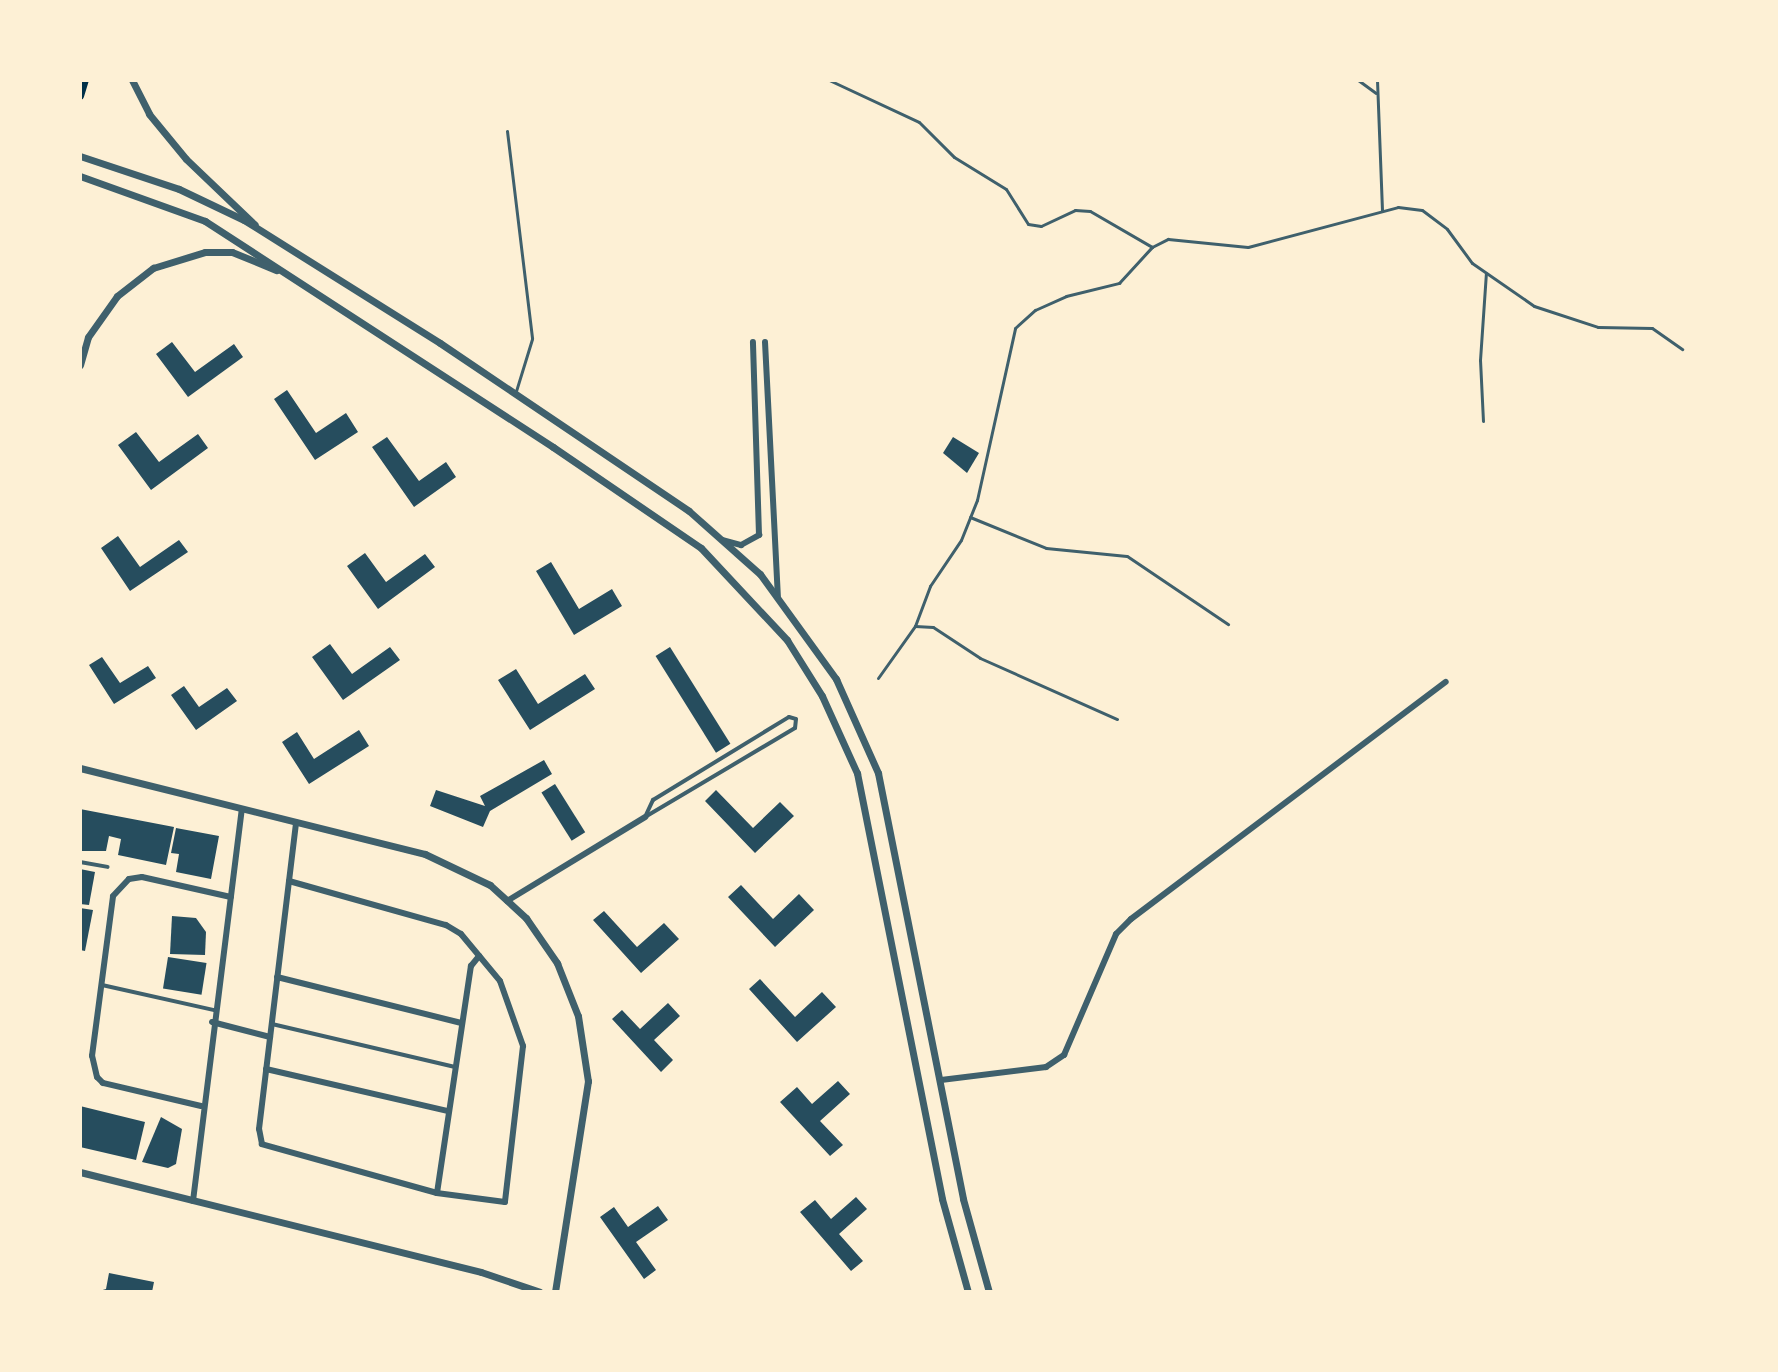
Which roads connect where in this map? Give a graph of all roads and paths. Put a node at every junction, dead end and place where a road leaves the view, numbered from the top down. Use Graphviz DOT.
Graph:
graph roads {
  1 [pos="85,80"];
  2 [pos="132,80"];
  3 [pos="829,80"];
  4 [pos="1358,80"];
  5 [pos="1377,80"];
  6 [pos="1376,93"];
  7 [pos="80,96"];
  8 [pos="507,131"];
  9 [pos="80,156"];
  10 [pos="80,176"];
  11 [pos="1382,211"];
  12 [pos="259,229"];
  13 [pos="1152,247"];
  14 [pos="1486,273"];
  15 [pos="294,278"];
  16 [pos="753,342"];
  17 [pos="765,342"];
  18 [pos="1682,349"];
  19 [pos="80,365"];
  20 [pos="515,394"];
  21 [pos="1483,421"];
  22 [pos="970,517"];
  23 [pos="722,539"];
  24 [pos="779,599"];
  25 [pos="1228,624"];
  26 [pos="915,626"];
  27 [pos="878,678"];
  28 [pos="1446,682"];
  29 [pos="1117,719"];
  30 [pos="80,768"];
  31 [pos="242,809"];
  32 [pos="645,817"];
  33 [pos="296,822"];
  34 [pos="80,862"];
  35 [pos="108,867"];
  36 [pos="289,881"];
  37 [pos="231,897"];
  38 [pos="507,901"];
  39 [pos="479,956"];
  40 [pos="277,977"];
  41 [pos="102,985"];
  42 [pos="214,1010"];
  43 [pos="212,1022"];
  44 [pos="461,1023"];
  45 [pos="272,1024"];
  46 [pos="270,1037"];
  47 [pos="455,1067"];
  48 [pos="266,1069"];
  49 [pos="941,1080"];
  50 [pos="201,1106"];
  51 [pos="448,1111"];
  52 [pos="80,1172"];
  53 [pos="437,1193"];
  54 [pos="193,1201"];
  55 [pos="540,1292"];
  56 [pos="555,1292"];
  57 [pos="968,1292"];
  58 [pos="989,1292"];
  1 -- 7 [label="main road"];
  2 -- 12 [label="street"];
  3 -- 13 [label="lane"];
  4 -- 6 [label="lane"];
  5 -- 6 [label="lane"];
  6 -- 11 [label="lane"];
  8 -- 20 [label="lane"];
  9 -- 12 [label="street"];
  10 -- 15 [label="street"];
  11 -- 13 [label="lane"];
  11 -- 14 [label="lane"];
  12 -- 20 [label="street"];
  13 -- 22 [label="lane"];
  14 -- 18 [label="lane"];
  14 -- 21 [label="lane"];
  15 -- 19 [label="street"];
  15 -- 57 [label="street"];
  16 -- 23 [label="street"];
  17 -- 24 [label="street"];
  20 -- 23 [label="street"];
  22 -- 25 [label="lane"];
  22 -- 26 [label="lane"];
  23 -- 24 [label="street"];
  24 -- 49 [label="street"];
  26 -- 27 [label="lane"];
  26 -- 29 [label="lane"];
  28 -- 49 [label="street"];
  30 -- 31 [label="street"];
  31 -- 33 [label="street"];
  31 -- 37 [label="street"];
  32 -- 32 [label="street"];
  32 -- 38 [label="street"];
  33 -- 36 [label="street"];
  33 -- 38 [label="street"];
  34 -- 35 [label="street"];
  36 -- 39 [label="street"];
  36 -- 40 [label="street"];
  37 -- 41 [label="street"];
  37 -- 42 [label="street"];
  38 -- 56 [label="street"];
  39 -- 44 [label="street"];
  39 -- 53 [label="street"];
  40 -- 44 [label="street"];
  40 -- 45 [label="street"];
  41 -- 42 [label="street"];
  41 -- 50 [label="street"];
  42 -- 43 [label="street"];
  43 -- 46 [label="street"];
  43 -- 50 [label="street"];
  44 -- 47 [label="street"];
  45 -- 46 [label="street"];
  45 -- 47 [label="street"];
  46 -- 48 [label="street"];
  47 -- 51 [label="street"];
  48 -- 51 [label="street"];
  48 -- 53 [label="street"];
  49 -- 58 [label="street"];
  50 -- 54 [label="street"];
  51 -- 53 [label="street"];
  52 -- 54 [label="street"];
  54 -- 55 [label="street"];
}
